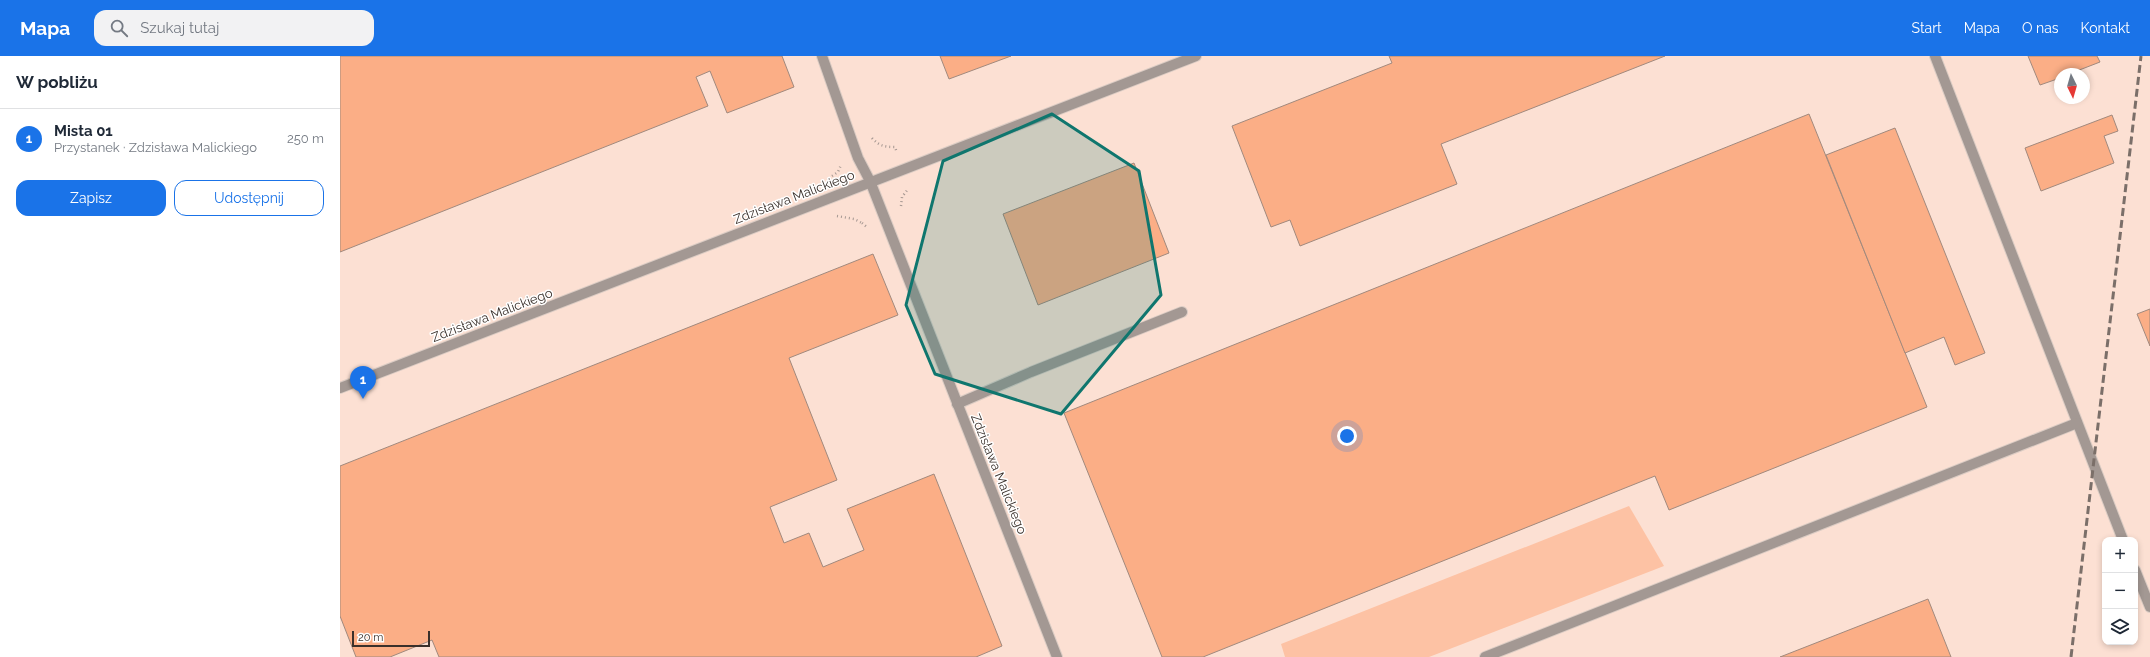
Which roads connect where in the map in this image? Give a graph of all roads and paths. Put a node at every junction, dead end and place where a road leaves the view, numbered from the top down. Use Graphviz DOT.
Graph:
graph roads {
  1 [pos="822,56"];
  2 [pos="1196,56"];
  3 [pos="1935,56"];
  4 [pos="840,159"];
  5 [pos="831,176"];
  6 [pos="870,181"];
  7 [pos="824,200"];
  8 [pos="884,216"];
  9 [pos="1182,312"];
  10 [pos="340,388"];
  11 [pos="958,404"];
  12 [pos="2077,423"];
  13 [pos="2122,537"];
  14 [pos="2136,573"];
  15 [pos="2150,607"];
  16 [pos="1057,657"];
  17 [pos="1485,657"];
  1 -- 6 [label="street"];
  2 -- 6 [label="street"];
  3 -- 12 [label="street"];
  4 -- 5 [label="path"];
  6 -- 7 [label="street, Zdzisława Malickiego"];
  6 -- 8 [label="street, Zdzisława Malickiego"];
  7 -- 8 [label="path"];
  7 -- 10 [label="street, Zdzisława Malickiego"];
  8 -- 11 [label="street, Zdzisława Malickiego"];
  9 -- 11 [label="street"];
  11 -- 16 [label="street, Zdzisława Malickiego"];
  12 -- 13 [label="street"];
  12 -- 17 [label="street"];
  14 -- 15 [label="street"];
}
